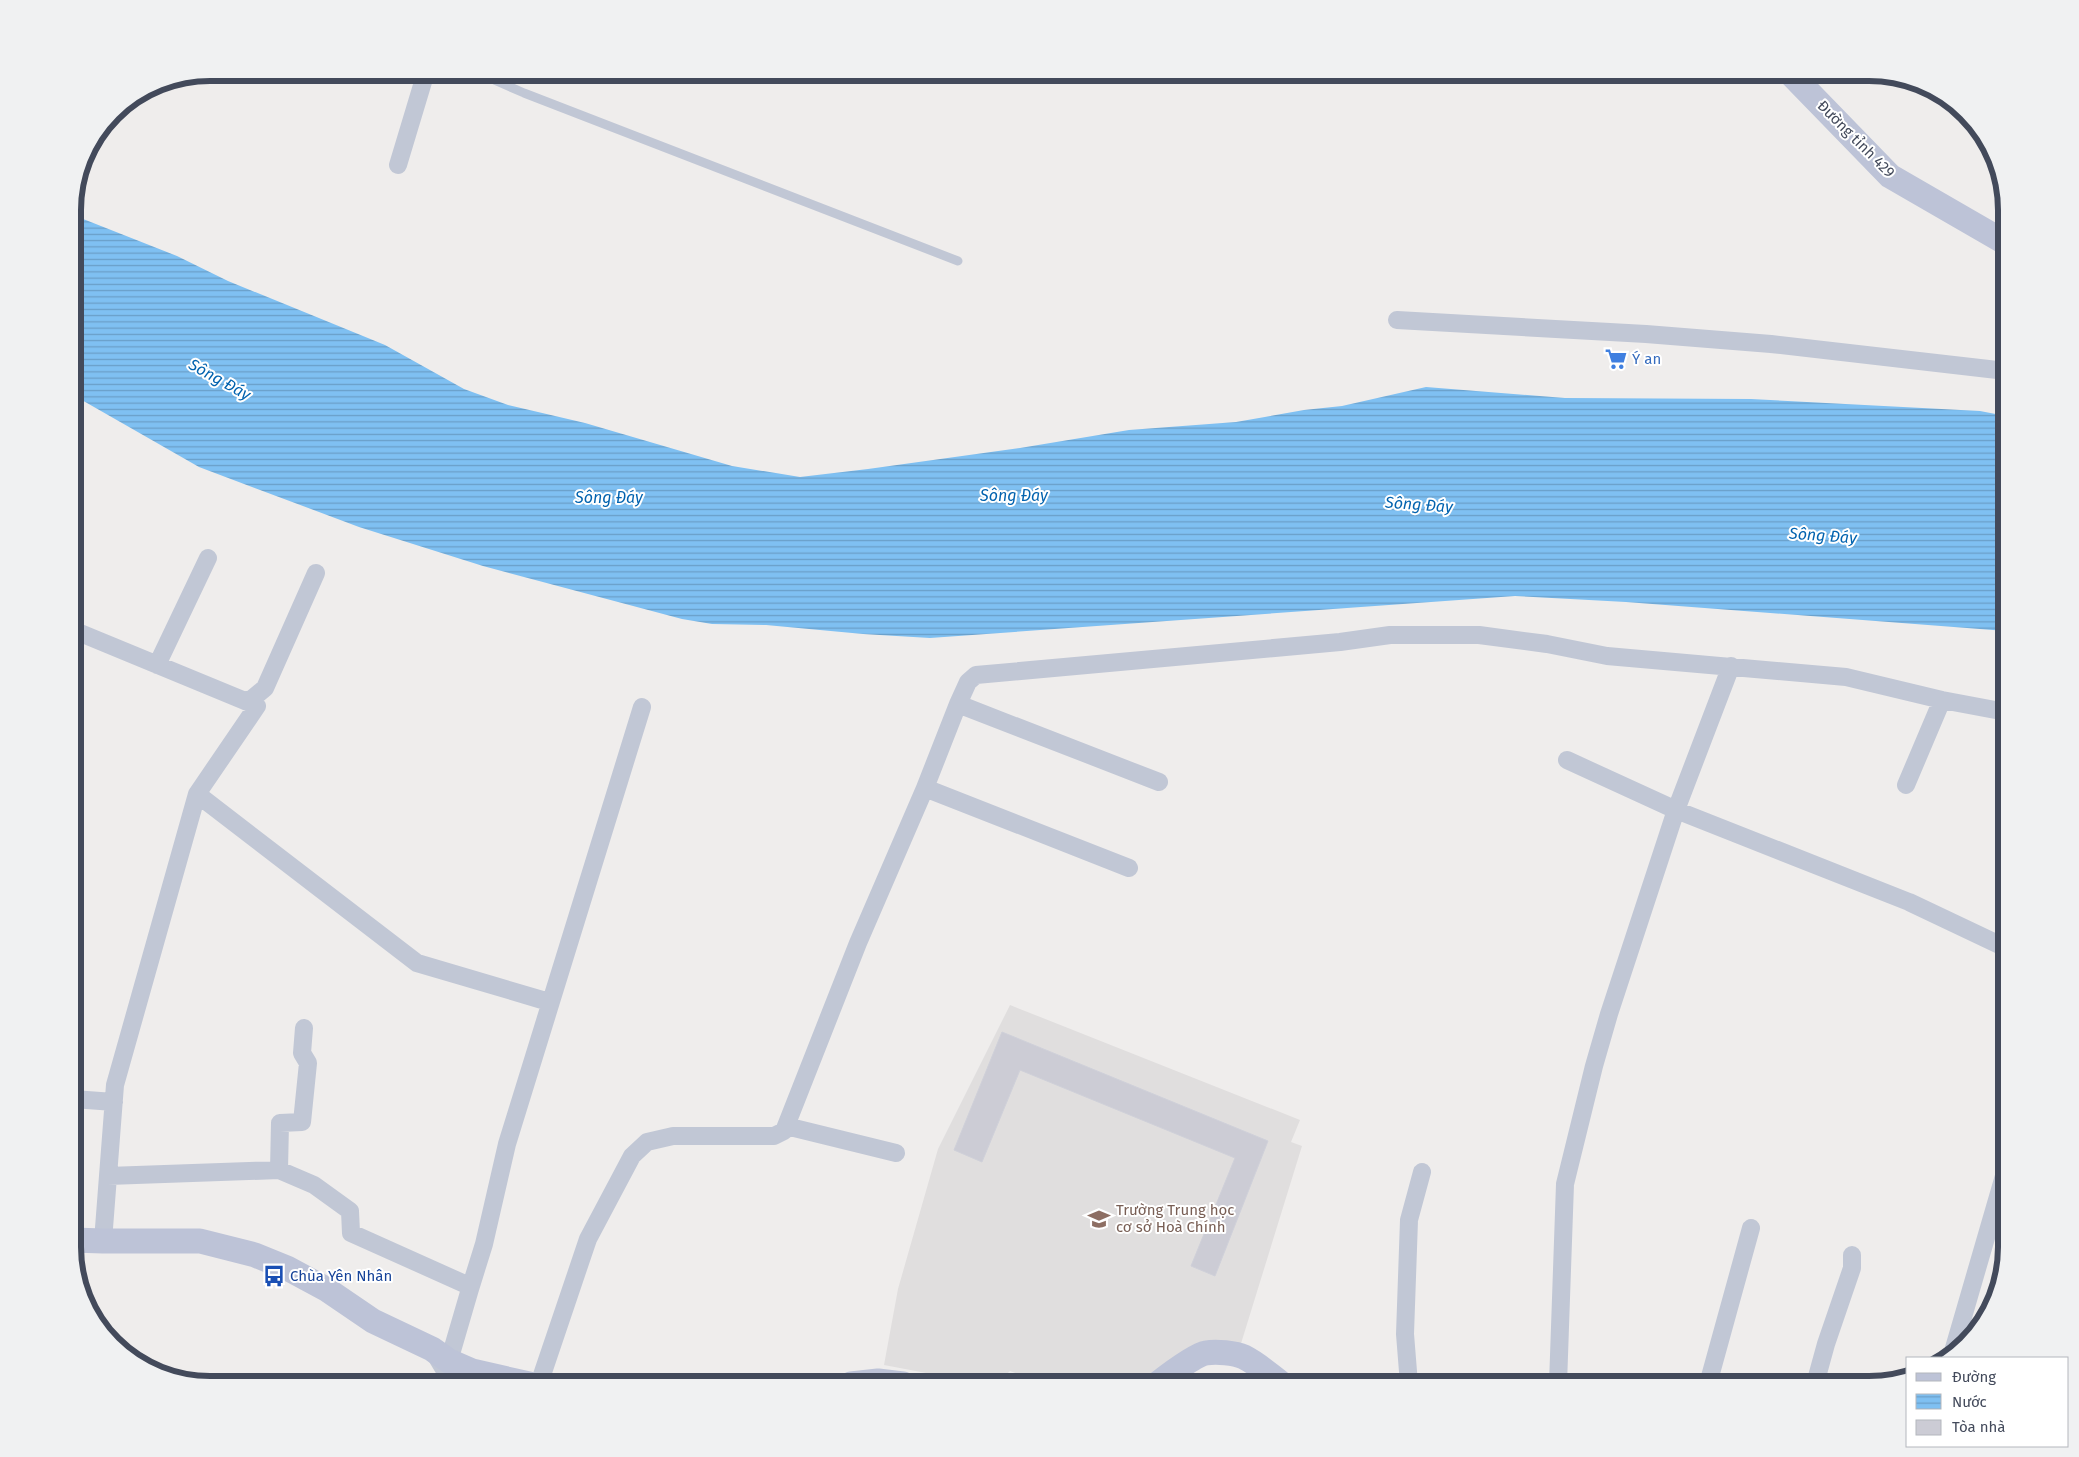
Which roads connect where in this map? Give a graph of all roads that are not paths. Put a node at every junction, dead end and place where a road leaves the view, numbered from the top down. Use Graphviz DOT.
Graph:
graph roads {
  1 [pos="423,81"];
  2 [pos="497,81"];
  3 [pos="1798,81"];
  4 [pos="398,165"];
  5 [pos="1998,238"];
  6 [pos="958,261"];
  7 [pos="1397,320"];
  8 [pos="1998,370"];
  9 [pos="208,558"];
  10 [pos="316,573"];
  11 [pos="82,634"];
  12 [pos="157,665"];
  13 [pos="1730,666"];
  14 [pos="1942,700"];
  15 [pos="245,701"];
  16 [pos="958,704"];
  17 [pos="642,707"];
  18 [pos="1998,710"];
  19 [pos="1567,760"];
  20 [pos="1159,782"];
  21 [pos="1906,785"];
  22 [pos="925,788"];
  23 [pos="197,794"];
  24 [pos="1676,810"];
  25 [pos="1129,868"];
  26 [pos="1998,944"];
  27 [pos="549,1002"];
  28 [pos="304,1028"];
  29 [pos="82,1100"];
  30 [pos="114,1102"];
  31 [pos="786,1126"];
  32 [pos="896,1153"];
  33 [pos="279,1170"];
  34 [pos="1422,1172"];
  35 [pos="108,1176"];
  36 [pos="1998,1197"];
  37 [pos="1751,1228"];
  38 [pos="82,1241"];
  39 [pos="103,1242"];
  40 [pos="1852,1255"];
  41 [pos="470,1289"];
  42 [pos="1956,1342"];
  43 [pos="445,1365"];
  44 [pos="494,1376"];
  45 [pos="542,1376"];
  46 [pos="1167,1376"];
  47 [pos="1272,1376"];
  48 [pos="1408,1376"];
  49 [pos="1558,1376"];
  50 [pos="1710,1376"];
  51 [pos="1818,1376"];
  1 -- 4 [label="street"];
  2 -- 6 [label="lane"];
  3 -- 5 [label="street, Đường tỉnh 429"];
  7 -- 8 [label="street"];
  9 -- 12 [label="street"];
  10 -- 15 [label="street"];
  11 -- 12 [label="street"];
  12 -- 15 [label="street"];
  13 -- 14 [label="street"];
  13 -- 16 [label="street"];
  13 -- 24 [label="street"];
  14 -- 18 [label="street"];
  14 -- 21 [label="street"];
  15 -- 23 [label="street"];
  16 -- 20 [label="street"];
  16 -- 22 [label="street"];
  17 -- 27 [label="street"];
  19 -- 24 [label="street"];
  22 -- 25 [label="street"];
  22 -- 31 [label="street"];
  23 -- 27 [label="street"];
  23 -- 30 [label="street"];
  24 -- 26 [label="street"];
  24 -- 49 [label="street"];
  27 -- 41 [label="street"];
  28 -- 33 [label="street"];
  29 -- 30 [label="street"];
  30 -- 35 [label="street"];
  31 -- 32 [label="street"];
  31 -- 45 [label="street"];
  33 -- 35 [label="street"];
  33 -- 41 [label="street"];
  34 -- 48 [label="street"];
  35 -- 39 [label="street"];
  36 -- 42 [label="street"];
  37 -- 50 [label="street"];
  38 -- 39 [label="street"];
  39 -- 43 [label="street"];
  40 -- 51 [label="street"];
  41 -- 43 [label="street"];
  43 -- 44 [label="street"];
  46 -- 47 [label="street"];
}
